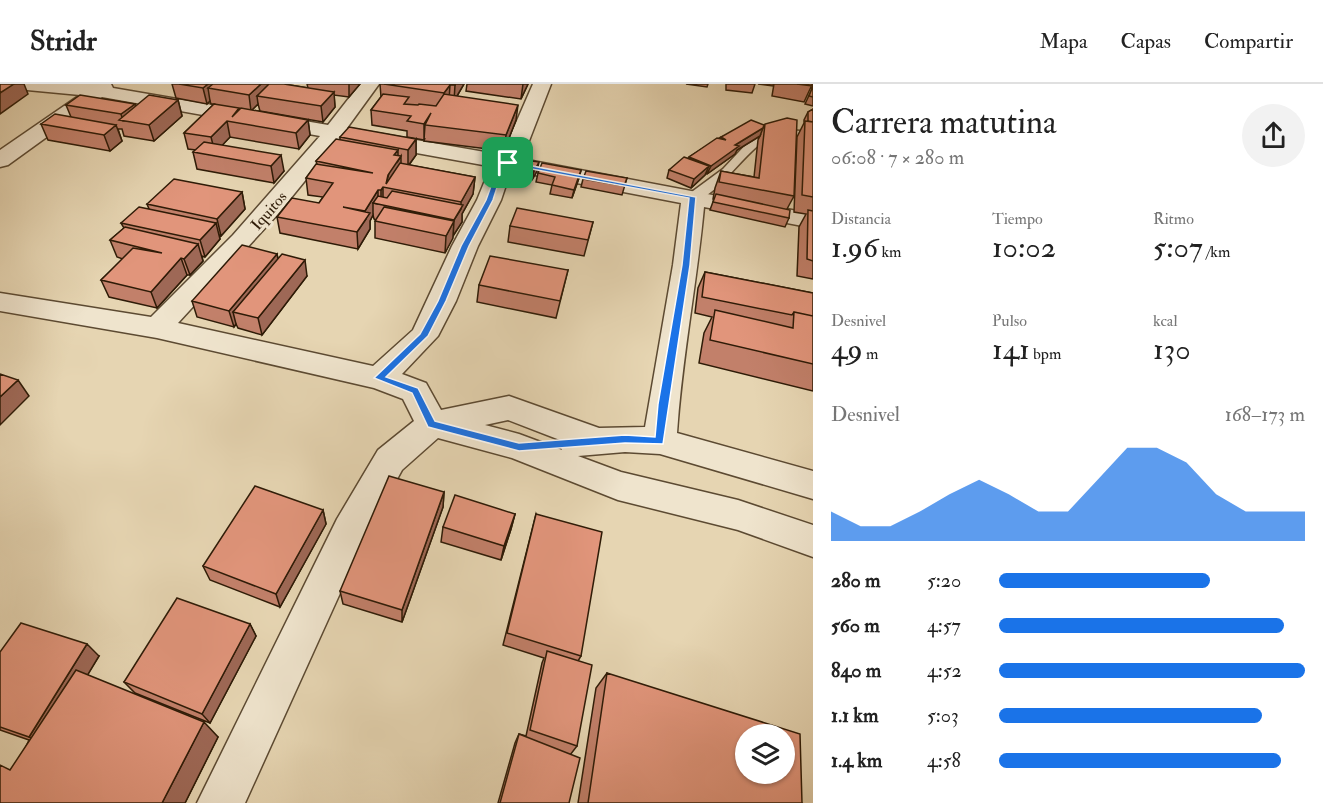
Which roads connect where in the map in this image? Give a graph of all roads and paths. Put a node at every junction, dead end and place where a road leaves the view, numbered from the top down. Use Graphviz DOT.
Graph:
graph roads {
  1 [pos="27,84"];
  2 [pos="370,84"];
  3 [pos="542,84"];
  4 [pos="104,87"];
  5 [pos="334,133"];
  6 [pos="813,135"];
  7 [pos="0,160"];
  8 [pos="508,163"];
  9 [pos="693,197"];
  10 [pos="813,221"];
  11 [pos="0,302"];
  12 [pos="157,328"];
  13 [pos="379,378"];
  14 [pos="432,424"];
  15 [pos="598,441"];
  16 [pos="660,441"];
  17 [pos="519,447"];
  18 [pos="813,485"];
  19 [pos="813,542"];
  20 [pos="221,803"];
  1 -- 4 [label="street"];
  2 -- 5 [label="street, Iquitos"];
  3 -- 8 [label="street"];
  4 -- 5 [label="street"];
  4 -- 7 [label="street"];
  5 -- 8 [label="street"];
  5 -- 12 [label="street, Iquitos"];
  6 -- 9 [label="lane"];
  8 -- 9 [label="street"];
  8 -- 13 [label="street"];
  9 -- 10 [label="street"];
  9 -- 16 [label="street"];
  11 -- 12 [label="street"];
  12 -- 13 [label="street"];
  13 -- 14 [label="street"];
  14 -- 15 [label="street"];
  14 -- 17 [label="street"];
  14 -- 20 [label="street"];
  15 -- 16 [label="street"];
  15 -- 17 [label="street"];
  16 -- 18 [label="street"];
  17 -- 19 [label="street"];
}
